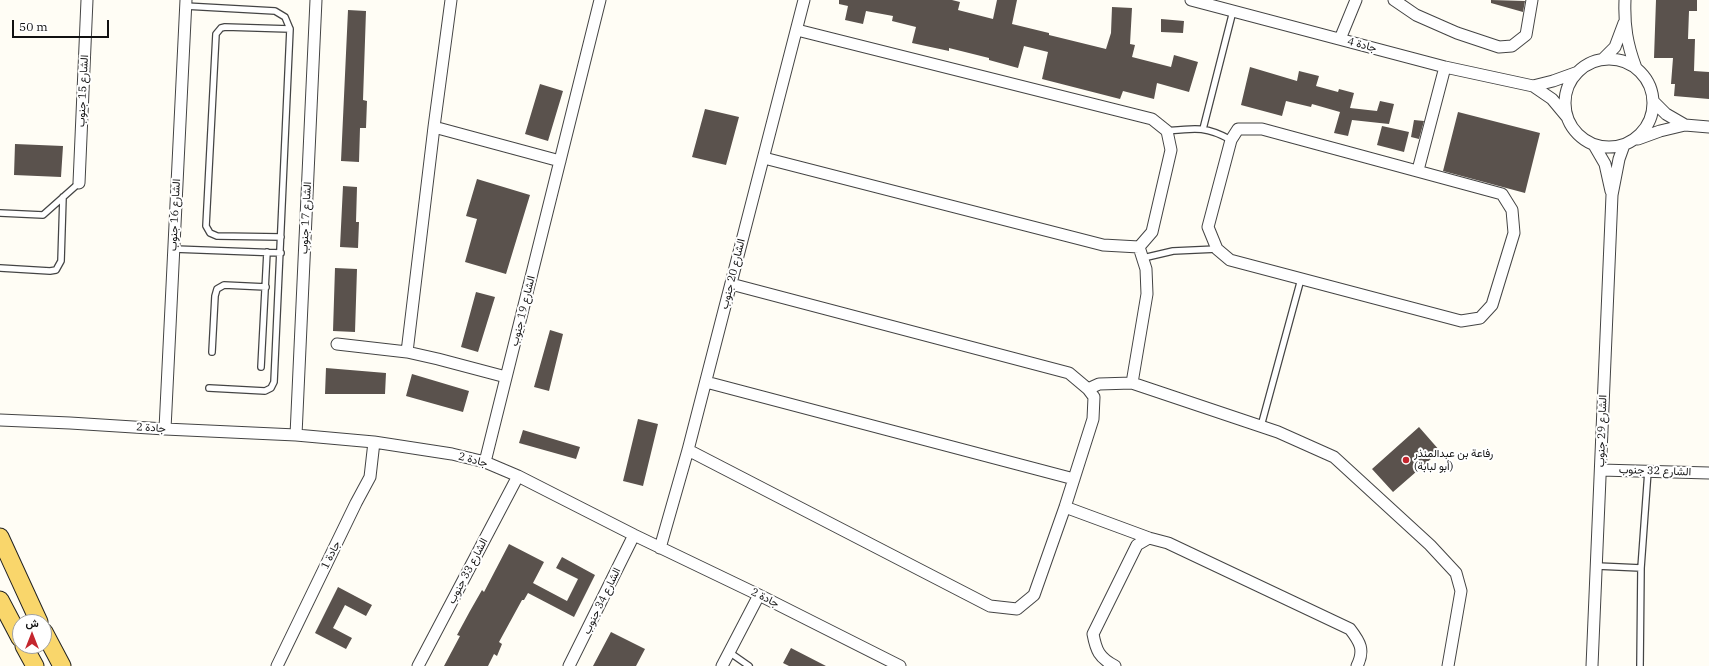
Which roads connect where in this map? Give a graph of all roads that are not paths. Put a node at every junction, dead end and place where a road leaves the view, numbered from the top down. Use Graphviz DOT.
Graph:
graph roads {
  1 [pos="87,0"];
  2 [pos="316,0"];
  3 [pos="451,0"];
  4 [pos="600,0"];
  5 [pos="804,0"];
  6 [pos="1192,0"];
  7 [pos="1356,0"];
  8 [pos="1394,0"];
  9 [pos="1532,0"];
  10 [pos="1625,0"];
  11 [pos="185,3"];
  12 [pos="1233,11"];
  13 [pos="1625,22"];
  14 [pos="290,29"];
  15 [pos="797,30"];
  16 [pos="1340,39"];
  17 [pos="1603,59"];
  18 [pos="1445,67"];
  19 [pos="1636,68"];
  20 [pos="1578,71"];
  21 [pos="1533,86"];
  22 [pos="1654,102"];
  23 [pos="1567,117"];
  24 [pos="1685,126"];
  25 [pos="434,127"];
  26 [pos="1709,127"];
  27 [pos="1203,129"];
  28 [pos="1167,131"];
  29 [pos="1231,140"];
  30 [pos="1635,140"];
  31 [pos="1594,145"];
  32 [pos="1624,145"];
  33 [pos="764,158"];
  34 [pos="560,161"];
  35 [pos="1418,170"];
  36 [pos="79,183"];
  37 [pos="1612,195"];
  38 [pos="63,197"];
  39 [pos="0,213"];
  40 [pos="282,237"];
  41 [pos="1139,247"];
  42 [pos="174,249"];
  43 [pos="1217,249"];
  44 [pos="268,252"];
  45 [pos="280,253"];
  46 [pos="1143,258"];
  47 [pos="0,268"];
  48 [pos="1301,279"];
  49 [pos="731,284"];
  50 [pos="266,287"];
  51 [pos="337,344"];
  52 [pos="212,352"];
  53 [pos="407,352"];
  54 [pos="261,367"];
  55 [pos="506,377"];
  56 [pos="706,382"];
  57 [pos="1132,383"];
  58 [pos="209,388"];
  59 [pos="1088,389"];
  60 [pos="0,420"];
  61 [pos="1261,426"];
  62 [pos="165,429"];
  63 [pos="296,435"];
  64 [pos="374,442"];
  65 [pos="688,450"];
  66 [pos="485,462"];
  67 [pos="1601,470"];
  68 [pos="1648,471"];
  69 [pos="1709,473"];
  70 [pos="518,476"];
  71 [pos="1074,479"];
  72 [pos="1065,507"];
  73 [pos="634,535"];
  74 [pos="0,537"];
  75 [pos="1148,538"];
  76 [pos="660,548"];
  77 [pos="1596,566"];
  78 [pos="1641,568"];
  79 [pos="759,595"];
  80 [pos="0,600"];
  81 [pos="35,614"];
  82 [pos="12,623"];
  83 [pos="52,647"];
  84 [pos="730,652"];
  85 [pos="28,654"];
  86 [pos="35,666"];
  87 [pos="62,666"];
  88 [pos="277,666"];
  89 [pos="418,666"];
  90 [pos="569,666"];
  91 [pos="722,666"];
  92 [pos="748,666"];
  93 [pos="900,666"];
  94 [pos="1115,666"];
  95 [pos="1357,666"];
  96 [pos="1448,666"];
  97 [pos="1592,666"];
  98 [pos="1640,666"];
  1 -- 36 [label="street, الشارع 15 جنوب"];
  2 -- 63 [label="street, الشارع 17 جنوب"];
  3 -- 25 [label="street"];
  4 -- 34 [label="street, الشارع 19 جنوب"];
  5 -- 15 [label="street, الشارع 20 جنوب"];
  6 -- 12 [label="street, جادة 4"];
  7 -- 16 [label="street"];
  8 -- 9 [label="street"];
  10 -- 13 [label="street"];
  11 -- 14 [label="lane"];
  11 -- 42 [label="street, الشارع 16 جنوب"];
  12 -- 16 [label="street, جادة 4"];
  12 -- 27 [label="lane"];
  13 -- 17 [label="street"];
  13 -- 19 [label="street"];
  14 -- 40 [label="lane"];
  14 -- 40 [label="lane"];
  15 -- 28 [label="street"];
  15 -- 33 [label="street, الشارع 20 جنوب"];
  16 -- 18 [label="street, جادة 4"];
  17 -- 19 [label="street"];
  17 -- 20 [label="street"];
  18 -- 21 [label="street, جادة 4"];
  18 -- 35 [label="street"];
  19 -- 22 [label="street"];
  20 -- 21 [label="street, جادة 4"];
  20 -- 23 [label="street"];
  21 -- 23 [label="street, جادة 4"];
  22 -- 24 [label="street"];
  22 -- 30 [label="street"];
  23 -- 31 [label="street"];
  24 -- 26 [label="street"];
  24 -- 30 [label="street"];
  25 -- 34 [label="street"];
  25 -- 53 [label="street"];
  27 -- 28 [label="lane"];
  27 -- 29 [label="lane"];
  28 -- 41 [label="street"];
  29 -- 35 [label="street"];
  29 -- 43 [label="street"];
  30 -- 32 [label="street"];
  31 -- 32 [label="street"];
  31 -- 37 [label="street, الشارع 29 جنوب"];
  32 -- 37 [label="street, الشارع 29 جنوب"];
  33 -- 41 [label="street"];
  33 -- 49 [label="street, الشارع 20 جنوب"];
  34 -- 55 [label="street, الشارع 19 جنوب"];
  35 -- 48 [label="street"];
  36 -- 38 [label="lane"];
  37 -- 67 [label="street, الشارع 29 جنوب"];
  38 -- 39 [label="lane"];
  38 -- 47 [label="lane"];
  40 -- 45 [label="lane"];
  41 -- 46 [label="street"];
  42 -- 44 [label="lane"];
  42 -- 62 [label="street, الشارع 16 جنوب"];
  43 -- 46 [label="lane"];
  43 -- 48 [label="street"];
  44 -- 45 [label="lane"];
  44 -- 50 [label="lane"];
  45 -- 58 [label="lane"];
  46 -- 57 [label="street"];
  48 -- 61 [label="lane"];
  49 -- 56 [label="street, الشارع 20 جنوب"];
  49 -- 59 [label="street"];
  50 -- 52 [label="lane"];
  50 -- 54 [label="lane"];
  51 -- 53 [label="street"];
  53 -- 55 [label="street"];
  55 -- 66 [label="street, الشارع 19 جنوب"];
  56 -- 65 [label="street, الشارع 20 جنوب"];
  56 -- 71 [label="street"];
  57 -- 59 [label="street"];
  57 -- 61 [label="street"];
  59 -- 71 [label="street"];
  60 -- 62 [label="street, جادة 2"];
  61 -- 96 [label="street"];
  62 -- 63 [label="street, جادة 2"];
  63 -- 64 [label="street, جادة 2"];
  64 -- 66 [label="street, جادة 2"];
  64 -- 88 [label="street, جادة 1"];
  65 -- 72 [label="street"];
  65 -- 76 [label="street, الشارع 20 جنوب"];
  66 -- 70 [label="street, جادة 2"];
  67 -- 68 [label="street, الشارع 32 جنوب"];
  67 -- 77 [label="street, الشارع 29 جنوب"];
  68 -- 69 [label="street, الشارع 32 جنوب"];
  68 -- 78 [label="lane"];
  70 -- 73 [label="street, جادة 2"];
  70 -- 89 [label="street, الشارع 33 جنوب"];
  71 -- 72 [label="street"];
  72 -- 75 [label="street"];
  73 -- 76 [label="street, جادة 2"];
  73 -- 90 [label="street, الشارع 34 جنوب"];
  74 -- 81 [label="main road"];
  75 -- 94 [label="street"];
  75 -- 95 [label="street"];
  76 -- 79 [label="street, جادة 2"];
  77 -- 78 [label="lane"];
  77 -- 97 [label="street, الشارع 29 جنوب"];
  78 -- 98 [label="lane"];
  79 -- 84 [label="street"];
  79 -- 93 [label="street, جادة 2"];
  80 -- 82 [label="main road"];
  83 -- 87 [label="main road"];
  84 -- 91 [label="street"];
  84 -- 92 [label="lane"];
  85 -- 86 [label="main road"];
}
